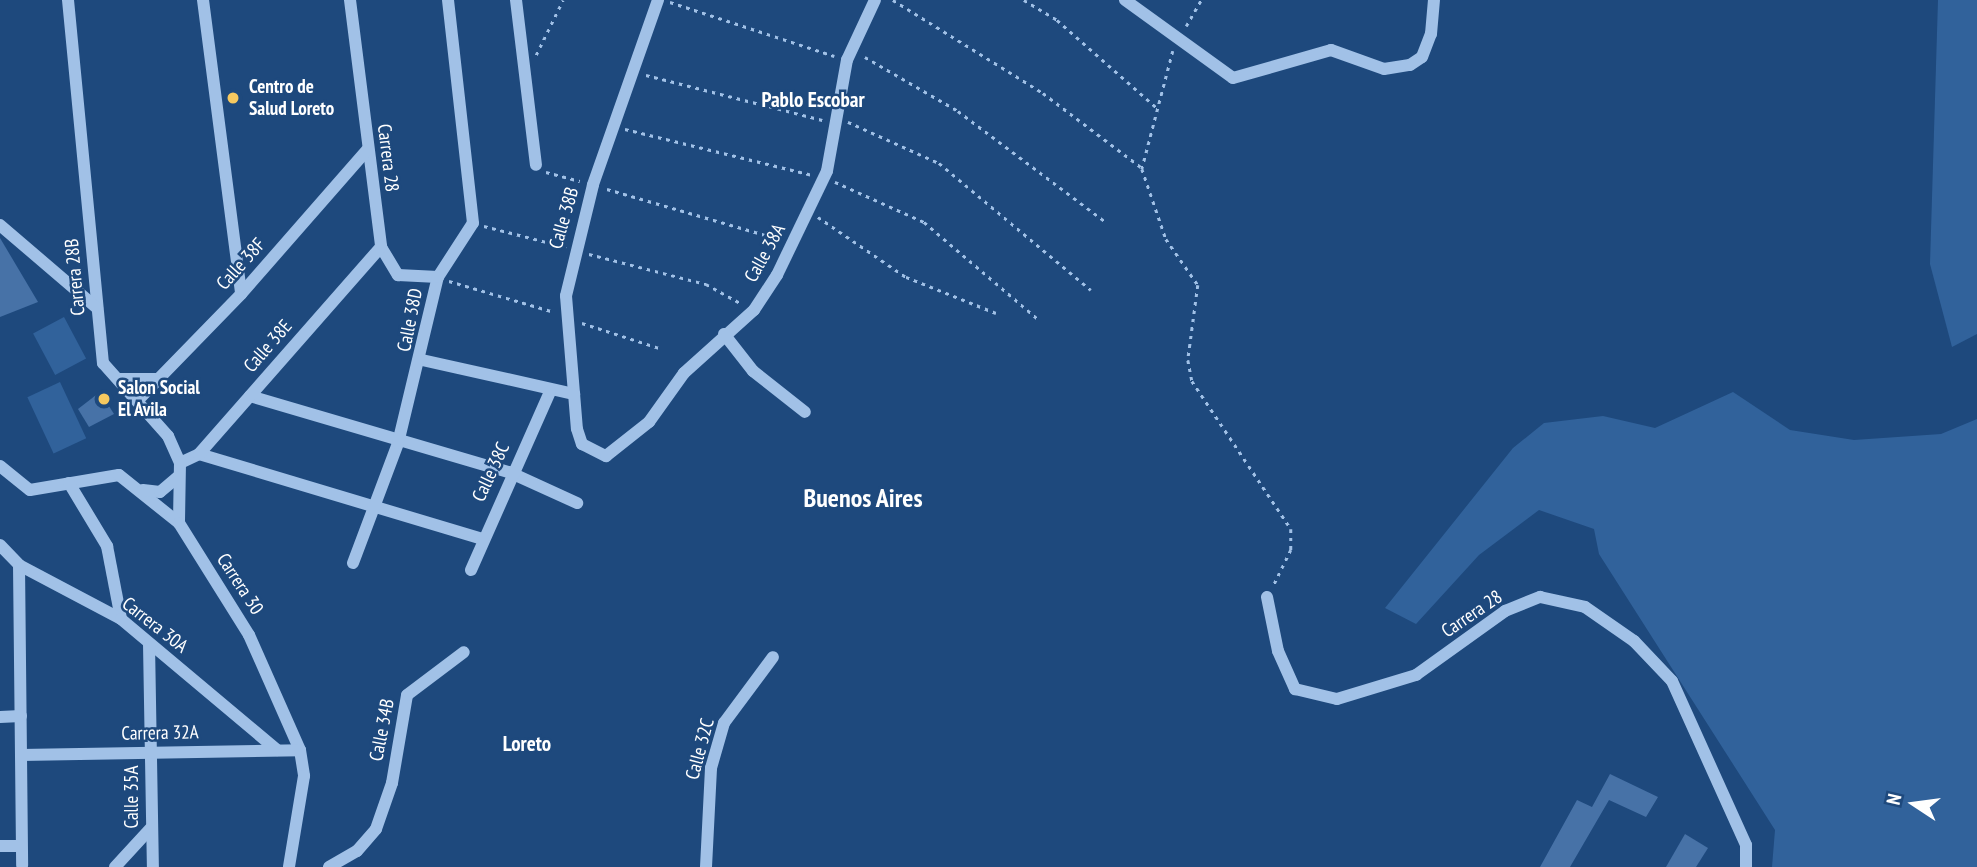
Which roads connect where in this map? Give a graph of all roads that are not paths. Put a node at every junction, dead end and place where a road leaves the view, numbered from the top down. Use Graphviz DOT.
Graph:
graph roads {
  1 [pos="68,0"];
  2 [pos="203,0"];
  3 [pos="350,0"];
  4 [pos="448,0"];
  5 [pos="516,0"];
  6 [pos="658,0"];
  7 [pos="875,0"];
  8 [pos="1125,0"];
  9 [pos="1434,0"];
  10 [pos="367,150"];
  11 [pos="536,165"];
  12 [pos="0,225"];
  13 [pos="381,247"];
  14 [pos="438,277"];
  15 [pos="242,294"];
  16 [pos="97,308"];
  17 [pos="724,334"];
  18 [pos="422,360"];
  19 [pos="118,379"];
  20 [pos="156,379"];
  21 [pos="550,392"];
  22 [pos="573,394"];
  23 [pos="250,396"];
  24 [pos="139,399"];
  25 [pos="805,412"];
  26 [pos="398,443"];
  27 [pos="591,451"];
  28 [pos="199,454"];
  29 [pos="180,463"];
  30 [pos="0,466"];
  31 [pos="509,472"];
  32 [pos="178,477"];
  33 [pos="74,482"];
  34 [pos="143,490"];
  35 [pos="578,503"];
  36 [pos="378,505"];
  37 [pos="179,523"];
  38 [pos="483,539"];
  39 [pos="0,545"];
  40 [pos="353,563"];
  41 [pos="19,565"];
  42 [pos="471,570"];
  43 [pos="1267,597"];
  44 [pos="121,619"];
  45 [pos="149,644"];
  46 [pos="464,652"];
  47 [pos="774,657"];
  48 [pos="21,716"];
  49 [pos="0,717"];
  50 [pos="277,750"];
  51 [pos="300,750"];
  52 [pos="151,752"];
  53 [pos="21,755"];
  54 [pos="150,829"];
  55 [pos="0,846"];
  56 [pos="21,846"];
  57 [pos="22,865"];
  58 [pos="116,867"];
  59 [pos="153,867"];
  60 [pos="289,867"];
  61 [pos="329,867"];
  62 [pos="706,867"];
  63 [pos="1746,867"];
  1 -- 16 [label="street, Carrera 28B"];
  2 -- 15 [label="street"];
  3 -- 10 [label="street, Carrera 28"];
  4 -- 14 [label="street, Calle 38D"];
  5 -- 11 [label="street"];
  6 -- 22 [label="street, Calle 38B"];
  7 -- 17 [label="street, Calle 38A"];
  8 -- 9 [label="street"];
  10 -- 13 [label="street, Carrera 28"];
  10 -- 15 [label="street, Calle 38F"];
  12 -- 16 [label="street"];
  13 -- 14 [label="street, Carrera 28"];
  13 -- 23 [label="street, Calle 38E"];
  14 -- 18 [label="street, Calle 38D"];
  15 -- 20 [label="street, Calle 38F"];
  16 -- 19 [label="street, Carrera 28B"];
  17 -- 25 [label="street"];
  17 -- 27 [label="street, Calle 38A"];
  18 -- 21 [label="street"];
  18 -- 26 [label="street, Calle 38D"];
  19 -- 20 [label="street"];
  19 -- 24 [label="street, Carrera 28B"];
  20 -- 24 [label="street, Calle 38F"];
  21 -- 22 [label="street"];
  21 -- 31 [label="street, Calle 38C"];
  22 -- 27 [label="street, Calle 38B"];
  23 -- 26 [label="street"];
  23 -- 28 [label="street, Calle 38E"];
  24 -- 29 [label="street, Carrera 28B"];
  26 -- 31 [label="street"];
  26 -- 36 [label="street, Calle 38D"];
  28 -- 29 [label="street, Calle 38E"];
  28 -- 36 [label="street"];
  29 -- 32 [label="street"];
  30 -- 33 [label="street, Carrera 30"];
  31 -- 35 [label="street"];
  31 -- 38 [label="street, Calle 38C"];
  32 -- 34 [label="street"];
  32 -- 37 [label="street"];
  33 -- 34 [label="street, Carrera 30"];
  33 -- 44 [label="street"];
  34 -- 37 [label="street, Carrera 30"];
  36 -- 38 [label="street"];
  36 -- 40 [label="street, Calle 38D"];
  37 -- 51 [label="street, Carrera 30"];
  38 -- 42 [label="street, Calle 38C"];
  39 -- 41 [label="street, Carrera 30A"];
  41 -- 44 [label="street, Carrera 30A"];
  41 -- 48 [label="street"];
  43 -- 63 [label="street, Carrera 28"];
  44 -- 45 [label="street, Carrera 30A"];
  45 -- 50 [label="street, Carrera 30A"];
  45 -- 52 [label="street, Calle 35A"];
  46 -- 61 [label="street, Calle 34B"];
  47 -- 62 [label="street, Calle 32C"];
  48 -- 49 [label="street"];
  48 -- 53 [label="street"];
  50 -- 51 [label="street, Carrera 32A"];
  50 -- 52 [label="street, Carrera 32A"];
  51 -- 60 [label="street, Carrera 30"];
  52 -- 53 [label="street, Carrera 32A"];
  52 -- 54 [label="street, Calle 35A"];
  53 -- 56 [label="street"];
  54 -- 58 [label="street"];
  54 -- 59 [label="street, Calle 35A"];
  55 -- 56 [label="street"];
  56 -- 57 [label="street"];
}
